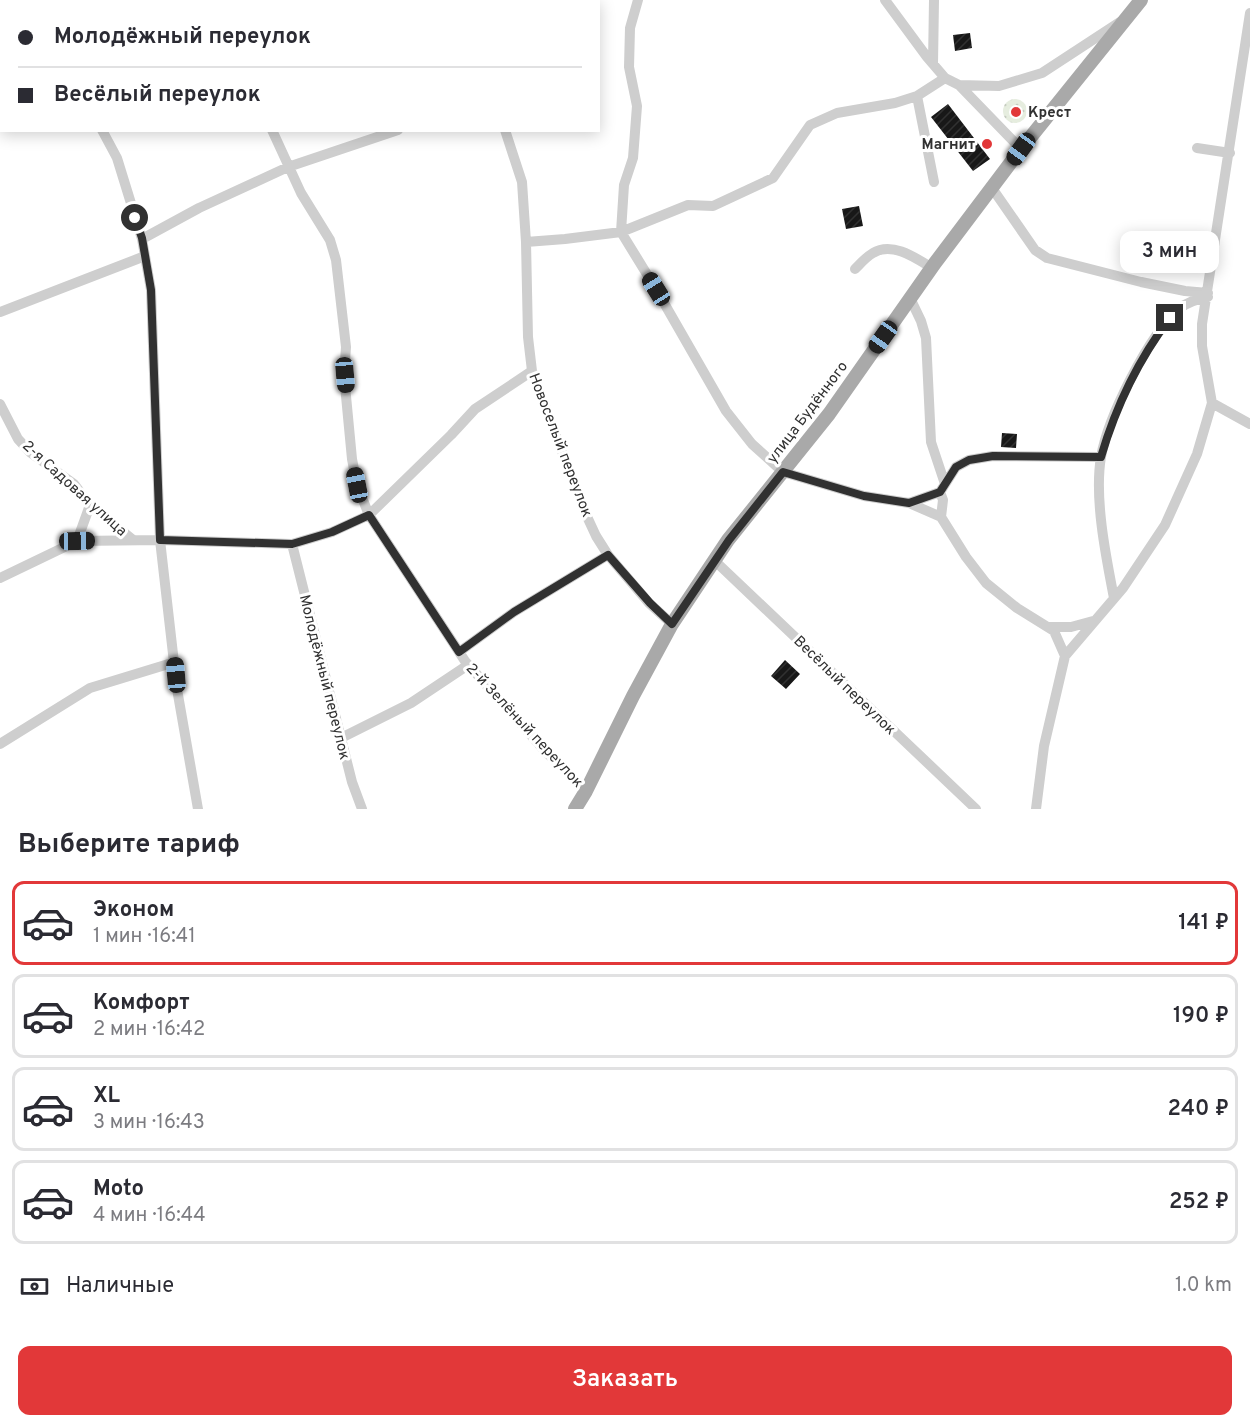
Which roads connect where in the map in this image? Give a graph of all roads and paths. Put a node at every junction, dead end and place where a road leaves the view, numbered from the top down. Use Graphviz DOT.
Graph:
graph roads {
  1 [pos="638,0"];
  2 [pos="885,0"];
  3 [pos="934,0"];
  4 [pos="1141,0"];
  5 [pos="1250,14"];
  6 [pos="1127,17"];
  7 [pos="933,64"];
  8 [pos="945,78"];
  9 [pos="959,85"];
  10 [pos="917,96"];
  11 [pos="103,132"];
  12 [pos="273,132"];
  13 [pos="392,132"];
  14 [pos="506,132"];
  15 [pos="1197,148"];
  16 [pos="1021,149"];
  17 [pos="1230,153"];
  18 [pos="288,167"];
  19 [pos="934,182"];
  20 [pos="992,188"];
  21 [pos="621,232"];
  22 [pos="142,238"];
  23 [pos="526,242"];
  24 [pos="145,256"];
  25 [pos="932,268"];
  26 [pos="855,270"];
  27 [pos="1208,295"];
  28 [pos="910,298"];
  29 [pos="0,312"];
  30 [pos="532,371"];
  31 [pos="1212,403"];
  32 [pos="0,404"];
  33 [pos="3,417"];
  34 [pos="1250,424"];
  35 [pos="1101,457"];
  36 [pos="783,472"];
  37 [pos="942,488"];
  38 [pos="909,503"];
  39 [pos="90,505"];
  40 [pos="369,515"];
  41 [pos="940,517"];
  42 [pos="133,540"];
  43 [pos="160,540"];
  44 [pos="77,541"];
  45 [pos="292,544"];
  46 [pos="608,555"];
  47 [pos="715,561"];
  48 [pos="0,578"];
  49 [pos="1114,598"];
  50 [pos="1093,621"];
  51 [pos="672,624"];
  52 [pos="1048,627"];
  53 [pos="459,652"];
  54 [pos="1065,656"];
  55 [pos="175,662"];
  56 [pos="468,665"];
  57 [pos="340,738"];
  58 [pos="0,744"];
  59 [pos="586,791"];
  60 [pos="579,807"];
  61 [pos="198,809"];
  62 [pos="362,809"];
  63 [pos="976,809"];
  64 [pos="1036,809"];
  1 -- 21 [label="street"];
  2 -- 7 [label="street"];
  3 -- 7 [label="street"];
  4 -- 6 [label="main road, улица Будённого"];
  5 -- 17 [label="street"];
  6 -- 9 [label="street"];
  6 -- 16 [label="main road, улица Будённого"];
  7 -- 8 [label="street"];
  8 -- 9 [label="street"];
  8 -- 10 [label="street"];
  9 -- 16 [label="street"];
  10 -- 19 [label="street"];
  10 -- 21 [label="street"];
  11 -- 22 [label="street"];
  12 -- 18 [label="street, 2-й Зелёный переулок"];
  13 -- 18 [label="street"];
  14 -- 23 [label="street, Новоселый переулок"];
  15 -- 17 [label="street"];
  16 -- 20 [label="main road, улица Будённого"];
  17 -- 27 [label="street"];
  18 -- 22 [label="street"];
  18 -- 40 [label="street, 2-й Зелёный переулок"];
  20 -- 25 [label="main road, улица Будённого"];
  20 -- 27 [label="street"];
  21 -- 23 [label="street"];
  21 -- 36 [label="street"];
  22 -- 24 [label="street"];
  23 -- 30 [label="street, Новоселый переулок"];
  24 -- 29 [label="street"];
  24 -- 43 [label="street"];
  25 -- 26 [label="street"];
  25 -- 28 [label="main road, улица Будённого"];
  27 -- 31 [label="street"];
  27 -- 35 [label="street"];
  28 -- 36 [label="main road, улица Будённого"];
  28 -- 37 [label="street"];
  30 -- 40 [label="street, 2-я Садовая улица"];
  30 -- 46 [label="street, Новоселый переулок"];
  31 -- 34 [label="street"];
  31 -- 49 [label="street"];
  32 -- 33 [label="street, 2-я Садовая улица"];
  33 -- 39 [label="street, 2-я Садовая улица"];
  35 -- 37 [label="street"];
  35 -- 49 [label="street"];
  36 -- 38 [label="street"];
  36 -- 47 [label="main road, улица Будённого"];
  37 -- 38 [label="street"];
  37 -- 41 [label="street"];
  38 -- 41 [label="street"];
  39 -- 42 [label="street, 2-я Садовая улица"];
  39 -- 44 [label="street"];
  40 -- 45 [label="street, 2-я Садовая улица"];
  40 -- 53 [label="street, 2-й Зелёный переулок"];
  41 -- 52 [label="street"];
  42 -- 43 [label="street, 2-я Садовая улица"];
  42 -- 44 [label="street, 2-я Садовая улица"];
  43 -- 45 [label="street, 2-я Садовая улица"];
  43 -- 55 [label="street"];
  44 -- 48 [label="street, 2-я Садовая улица"];
  45 -- 57 [label="street, Молодёжный переулок"];
  46 -- 51 [label="street, Новоселый переулок"];
  46 -- 53 [label="street"];
  47 -- 51 [label="main road, улица Будённого"];
  47 -- 63 [label="street, Весёлый переулок"];
  49 -- 50 [label="street"];
  50 -- 52 [label="street"];
  50 -- 54 [label="street"];
  51 -- 59 [label="main road, улица Будённого"];
  52 -- 54 [label="street"];
  53 -- 56 [label="street, 2-й Зелёный переулок"];
  54 -- 64 [label="street"];
  55 -- 58 [label="street"];
  55 -- 61 [label="street"];
  56 -- 57 [label="street"];
  56 -- 59 [label="street, 2-й Зелёный переулок"];
  57 -- 62 [label="street, Молодёжный переулок"];
  59 -- 60 [label="main road, улица Будённого"];
}
